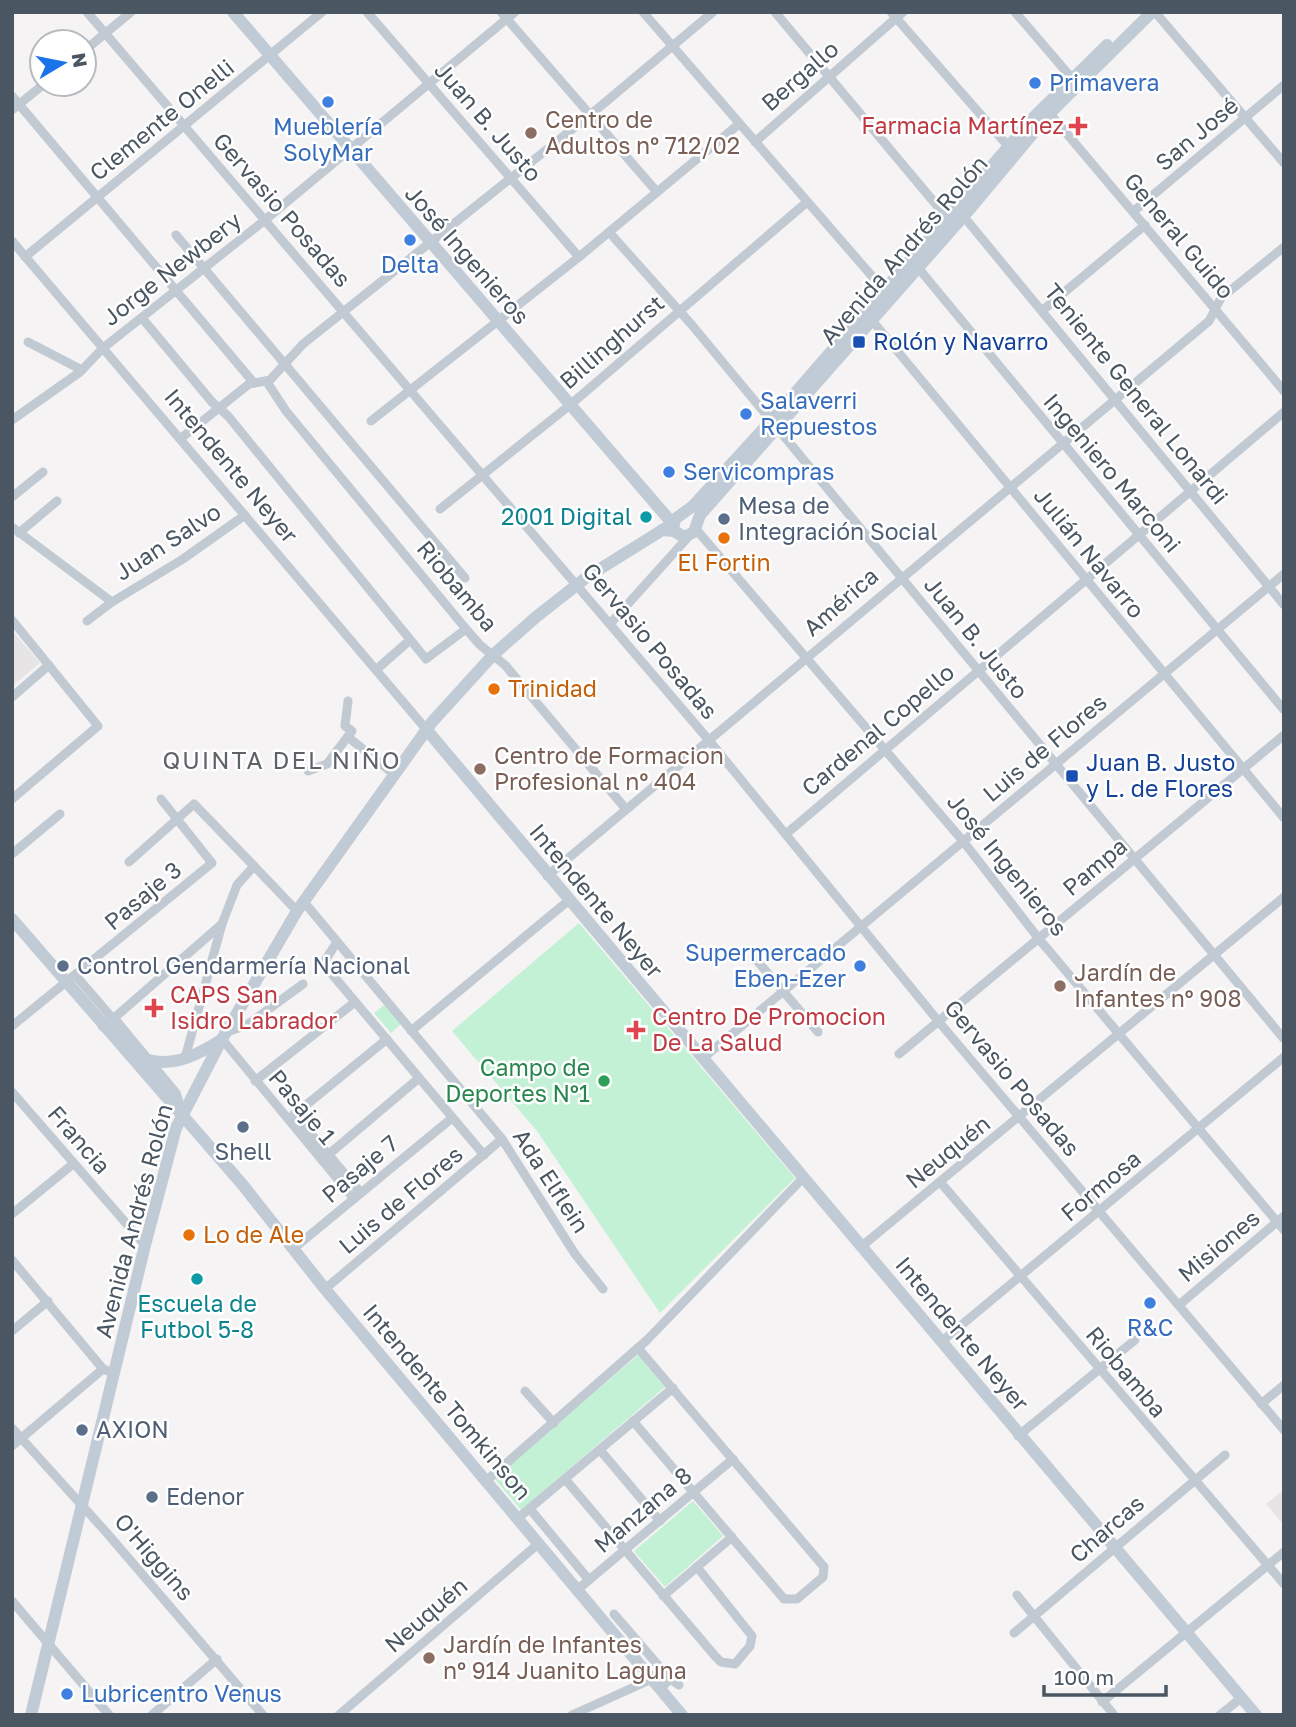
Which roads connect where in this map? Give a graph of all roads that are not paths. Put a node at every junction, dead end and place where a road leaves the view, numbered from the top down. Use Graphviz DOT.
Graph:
graph roads {
  1 [pos="87,12"];
  2 [pos="131,12"];
  3 [pos="233,12"];
  4 [pos="322,12"];
  5 [pos="367,12"];
  6 [pos="643,12"];
  7 [pos="713,12"];
  8 [pos="775,12"];
  9 [pos="1015,12"];
  10 [pos="1144,12"];
  11 [pos="1154,12"];
  12 [pos="508,14"];
  13 [pos="897,14"];
  14 [pos="105,34"];
  15 [pos="98,40"];
  16 [pos="672,46"];
  17 [pos="270,56"];
  18 [pos="827,77"];
  19 [pos="1074,81"];
  20 [pos="429,83"];
  21 [pos="1284,85"];
  22 [pos="12,96"];
  23 [pos="16,107"];
  24 [pos="1047,109"];
  25 [pos="590,115"];
  26 [pos="1246,118"];
  27 [pos="739,124"];
  28 [pos="185,127"];
  29 [pos="755,142"];
  30 [pos="1008,146"];
  31 [pos="350,150"];
  32 [pos="1284,163"];
  33 [pos="510,177"];
  34 [pos="657,192"];
  35 [pos="98,197"];
  36 [pos="807,202"];
  37 [pos="1134,211"];
  38 [pos="956,217"];
  39 [pos="265,220"];
  40 [pos="1145,225"];
  41 [pos="609,232"];
  42 [pos="176,235"];
  43 [pos="12,242"];
  44 [pos="429,244"];
  45 [pos="1284,247"];
  46 [pos="25,257"];
  47 [pos="579,257"];
  48 [pos="915,263"];
  49 [pos="204,268"];
  50 [pos="884,290"];
  51 [pos="177,291"];
  52 [pos="1215,308"];
  53 [pos="678,310"];
  54 [pos="1043,310"];
  55 [pos="344,313"];
  56 [pos="868,316"];
  57 [pos="142,318"];
  58 [pos="497,322"];
  59 [pos="28,342"];
  60 [pos="103,348"];
  61 [pos="287,365"];
  62 [pos="82,370"];
  63 [pos="267,382"];
  64 [pos="254,383"];
  65 [pos="410,390"];
  66 [pos="1284,391"];
  67 [pos="1116,398"];
  68 [pos="570,405"];
  69 [pos="220,408"];
  70 [pos="1284,411"];
  71 [pos="12,420"];
  72 [pos="371,422"];
  73 [pos="772,425"];
  74 [pos="180,439"];
  75 [pos="1062,443"];
  76 [pos="43,472"];
  77 [pos="482,474"];
  78 [pos="1009,486"];
  79 [pos="1190,491"];
  80 [pos="12,497"];
  81 [pos="57,500"];
  82 [pos="440,509"];
  83 [pos="683,514"];
  84 [pos="245,515"];
  85 [pos="670,527"];
  86 [pos="693,529"];
  87 [pos="16,530"];
  88 [pos="1139,534"];
  89 [pos="1284,574"];
  90 [pos="901,577"];
  91 [pos="465,578"];
  92 [pos="1085,580"];
  93 [pos="576,584"];
  94 [pos="1268,586"];
  95 [pos="112,602"];
  96 [pos="1284,605"];
  97 [pos="12,620"];
  98 [pos="87,621"];
  99 [pos="610,624"];
  100 [pos="466,629"];
  101 [pos="1217,629"];
  102 [pos="410,640"];
  103 [pos="493,655"];
  104 [pos="807,657"];
  105 [pos="49,665"];
  106 [pos="377,669"];
  107 [pos="978,671"];
  108 [pos="1164,674"];
  109 [pos="12,697"];
  110 [pos="348,701"];
  111 [pos="1284,710"];
  112 [pos="426,729"];
  113 [pos="1284,735"];
  114 [pos="348,737"];
  115 [pos="708,739"];
  116 [pos="885,749"];
  117 [pos="1057,766"];
  118 [pos="1243,769"];
  119 [pos="308,771"];
  120 [pos="395,775"];
  121 [pos="12,799"];
  122 [pos="161,799"];
  123 [pos="625,808"];
  124 [pos="60,814"];
  125 [pos="1284,818"];
  126 [pos="177,821"];
  127 [pos="786,834"];
  128 [pos="963,841"];
  129 [pos="12,854"];
  130 [pos="1134,860"];
  131 [pos="129,862"];
  132 [pos="254,866"];
  133 [pos="547,876"];
  134 [pos="1284,897"];
  135 [pos="568,901"];
  136 [pos="301,907"];
  137 [pos="12,919"];
  138 [pos="222,924"];
  139 [pos="862,926"];
  140 [pos="1039,939"];
  141 [pos="337,942"];
  142 [pos="1214,956"];
  143 [pos="754,957"];
  144 [pos="71,979"];
  145 [pos="303,984"];
  146 [pos="783,991"];
  147 [pos="355,1002"];
  148 [pos="939,1022"];
  149 [pos="108,1023"];
  150 [pos="12,1026"];
  151 [pos="411,1031"];
  152 [pos="818,1032"];
  153 [pos="224,1035"];
  154 [pos="1119,1035"];
  155 [pos="387,1039"];
  156 [pos="1284,1039"];
  157 [pos="899,1055"];
  158 [pos="1284,1057"];
  159 [pos="186,1058"];
  160 [pos="702,1059"];
  161 [pos="148,1060"];
  162 [pos="419,1078"];
  163 [pos="255,1081"];
  164 [pos="12,1092"];
  165 [pos="181,1115"];
  166 [pos="292,1117"];
  167 [pos="452,1118"];
  168 [pos="1020,1118"];
  169 [pos="1199,1129"];
  170 [pos="502,1139"];
  171 [pos="484,1155"];
  172 [pos="325,1157"];
  173 [pos="73,1164"];
  174 [pos="803,1178"];
  175 [pos="941,1183"];
  176 [pos="357,1196"];
  177 [pos="12,1213"];
  178 [pos="1100,1213"];
  179 [pos="1280,1219"];
  180 [pos="1284,1230"];
  181 [pos="145,1245"];
  182 [pos="862,1246"];
  183 [pos="293,1249"];
  184 [pos="12,1261"];
  185 [pos="1020,1277"];
  186 [pos="325,1289"];
  187 [pos="603,1289"];
  188 [pos="48,1301"];
  189 [pos="1179,1305"];
  190 [pos="12,1331"];
  191 [pos="1135,1340"];
  192 [pos="941,1342"];
  193 [pos="638,1348"];
  194 [pos="109,1371"];
  195 [pos="1099,1371"];
  196 [pos="1284,1385"];
  197 [pos="673,1388"];
  198 [pos="525,1391"];
  199 [pos="1261,1404"];
  200 [pos="634,1421"];
  201 [pos="554,1423"];
  202 [pos="12,1428"];
  203 [pos="1284,1430"];
  204 [pos="1018,1436"];
  205 [pos="21,1439"];
  206 [pos="12,1446"];
  207 [pos="600,1450"];
  208 [pos="1225,1455"];
  209 [pos="733,1459"];
  210 [pos="565,1479"];
  211 [pos="486,1481"];
  212 [pos="1193,1481"];
  213 [pos="694,1492"];
  214 [pos="82,1507"];
  215 [pos="530,1509"];
  216 [pos="517,1519"];
  217 [pos="660,1521"];
  218 [pos="732,1537"];
  219 [pos="538,1544"];
  220 [pos="1115,1546"];
  221 [pos="625,1550"];
  222 [pos="1284,1552"];
  223 [pos="1267,1566"];
  224 [pos="697,1567"];
  225 [pos="589,1580"];
  226 [pos="1284,1584"];
  227 [pos="577,1590"];
  228 [pos="1017,1595"];
  229 [pos="663,1596"];
  230 [pos="12,1601"];
  231 [pos="614,1614"];
  232 [pos="1034,1619"];
  233 [pos="1014,1633"];
  234 [pos="1185,1633"];
  235 [pos="48,1644"];
  236 [pos="217,1659"];
  237 [pos="665,1683"];
  238 [pos="1241,1698"];
  239 [pos="1102,1702"];
  240 [pos="31,1715"];
  241 [pos="109,1715"];
  242 [pos="152,1715"];
  243 [pos="263,1715"];
  244 [pos="340,1715"];
  245 [pos="572,1715"];
  246 [pos="682,1715"];
  247 [pos="1114,1715"];
  248 [pos="1220,1715"];
  249 [pos="1256,1715"];
  1 -- 14 [label="street, Gervasio Posadas"];
  2 -- 14 [label="street"];
  3 -- 17 [label="street, José Ingenieros"];
  4 -- 17 [label="street, Clemente Onelli"];
  5 -- 20 [label="street, Juan B. Justo"];
  6 -- 16 [label="street"];
  7 -- 16 [label="street"];
  8 -- 18 [label="street, Teniente General Lonardi"];
  9 -- 19 [label="street"];
  10 -- 19 [label="street, Avenida Andrés Rolón"];
  11 -- 19 [label="street, Avenida Andrés Rolón"];
  11 -- 26 [label="street"];
  12 -- 20 [label="street, Jorge Newbery"];
  12 -- 25 [label="street"];
  13 -- 18 [label="street, Bergallo"];
  13 -- 30 [label="street"];
  14 -- 15 [label="street"];
  14 -- 28 [label="street, Gervasio Posadas"];
  16 -- 25 [label="street"];
  16 -- 27 [label="street"];
  17 -- 28 [label="street, Clemente Onelli"];
  17 -- 31 [label="street, José Ingenieros"];
  18 -- 29 [label="street, Bergallo"];
  18 -- 38 [label="street, Teniente General Lonardi"];
  19 -- 24 [label="street, Avenida Andrés Rolón"];
  20 -- 31 [label="street, Jorge Newbery"];
  20 -- 33 [label="street, Juan B. Justo"];
  21 -- 26 [label="street, San José"];
  22 -- 23 [label="street"];
  23 -- 35 [label="street"];
  24 -- 30 [label="street, Avenida Andrés Rolón"];
  24 -- 37 [label="street, General Guido"];
  24 -- 38 [label="street, Avenida Andrés Rolón"];
  25 -- 33 [label="street"];
  25 -- 34 [label="street"];
  26 -- 32 [label="street"];
  26 -- 37 [label="street, San José"];
  27 -- 29 [label="street"];
  27 -- 34 [label="street"];
  28 -- 35 [label="street, Clemente Onelli"];
  28 -- 39 [label="street, Gervasio Posadas"];
  29 -- 36 [label="street"];
  30 -- 38 [label="street, Avenida Andrés Rolón"];
  31 -- 39 [label="street, Jorge Newbery"];
  31 -- 44 [label="street, José Ingenieros"];
  33 -- 44 [label="street"];
  33 -- 47 [label="street, Juan B. Justo"];
  34 -- 41 [label="street"];
  35 -- 46 [label="street, Clemente Onelli"];
  35 -- 51 [label="street"];
  36 -- 50 [label="street"];
  36 -- 53 [label="street, Billinghurst"];
  37 -- 40 [label="street, General Guido"];
  38 -- 48 [label="street, Avenida Andrés Rolón"];
  38 -- 54 [label="street, Teniente General Lonardi"];
  39 -- 49 [label="street, Jorge Newbery"];
  39 -- 55 [label="street, Gervasio Posadas"];
  40 -- 52 [label="street, General Guido"];
  40 -- 54 [label="street"];
  41 -- 47 [label="street"];
  41 -- 53 [label="street, Juan B. Justo"];
  42 -- 49 [label="street"];
  43 -- 46 [label="street, Intendente Neyer"];
  44 -- 55 [label="street"];
  44 -- 58 [label="street, José Ingenieros"];
  45 -- 52 [label="street, América"];
  46 -- 60 [label="street, Intendente Neyer"];
  47 -- 58 [label="street"];
  48 -- 50 [label="street, Avenida Andrés Rolón"];
  48 -- 56 [label="street, Avenida Andrés Rolón"];
  48 -- 75 [label="street, Ingeniero Marconi"];
  49 -- 51 [label="street, Jorge Newbery"];
  49 -- 61 [label="street"];
  50 -- 56 [label="street, Avenida Andrés Rolón"];
  51 -- 57 [label="street, Jorge Newbery"];
  51 -- 64 [label="street"];
  52 -- 66 [label="street, General Guido"];
  52 -- 67 [label="street, América"];
  53 -- 68 [label="street, Billinghurst"];
  53 -- 73 [label="street, Juan B. Justo"];
  54 -- 67 [label="street, Teniente General Lonardi"];
  55 -- 61 [label="street"];
  55 -- 65 [label="street, Gervasio Posadas"];
  56 -- 73 [label="street, Avenida Andrés Rolón"];
  56 -- 78 [label="street, Julián Navarro"];
  57 -- 60 [label="street, Jorge Newbery"];
  57 -- 69 [label="street"];
  58 -- 65 [label="street"];
  58 -- 68 [label="street, José Ingenieros"];
  59 -- 62 [label="street"];
  60 -- 62 [label="street, Jorge Newbery"];
  60 -- 74 [label="street, Intendente Neyer"];
  61 -- 63 [label="street"];
  61 -- 91 [label="street"];
  62 -- 71 [label="street, Jorge Newbery"];
  63 -- 64 [label="street"];
  63 -- 100 [label="street, Riobamba"];
  64 -- 69 [label="street"];
  65 -- 72 [label="street"];
  65 -- 77 [label="street, Gervasio Posadas"];
  67 -- 75 [label="street, América"];
  67 -- 79 [label="street, Teniente General Lonardi"];
  68 -- 77 [label="street, Billinghurst"];
  68 -- 85 [label="street, José Ingenieros"];
  69 -- 74 [label="street"];
  69 -- 102 [label="street"];
  70 -- 79 [label="street, Cardenal Copello"];
  73 -- 83 [label="street, Avenida Andrés Rolón"];
  73 -- 86 [label="street, Avenida Andrés Rolón"];
  73 -- 90 [label="street, Juan B. Justo"];
  74 -- 84 [label="street, Intendente Neyer"];
  75 -- 78 [label="street, América"];
  75 -- 88 [label="street, Ingeniero Marconi"];
  76 -- 80 [label="street"];
  77 -- 82 [label="street, Billinghurst"];
  77 -- 93 [label="street, Gervasio Posadas"];
  78 -- 90 [label="street, América"];
  78 -- 92 [label="street, Julián Navarro"];
  79 -- 88 [label="street, Cardenal Copello"];
  79 -- 94 [label="street, Teniente General Lonardi"];
  81 -- 87 [label="street"];
  83 -- 85 [label="street, Avenida Andrés Rolón"];
  83 -- 86 [label="street"];
  84 -- 95 [label="street, Juan Salvo"];
  84 -- 106 [label="street, Intendente Neyer"];
  85 -- 86 [label="street"];
  85 -- 93 [label="street, Avenida Andrés Rolón"];
  86 -- 99 [label="street"];
  86 -- 104 [label="street, José Ingenieros"];
  87 -- 95 [label="street, Juan Salvo"];
  88 -- 92 [label="street, Cardenal Copello"];
  88 -- 101 [label="street, Ingeniero Marconi"];
  89 -- 94 [label="street, Luis de Flores"];
  90 -- 104 [label="street, América"];
  90 -- 107 [label="street, Juan B. Justo"];
  92 -- 107 [label="street, Cardenal Copello"];
  92 -- 108 [label="street, Julián Navarro"];
  93 -- 99 [label="street, Gervasio Posadas"];
  93 -- 103 [label="street, Avenida Andrés Rolón"];
  94 -- 96 [label="street, Teniente General Lonardi"];
  94 -- 101 [label="street, Luis de Flores"];
  95 -- 98 [label="street"];
  97 -- 105 [label="street"];
  99 -- 115 [label="street, Gervasio Posadas"];
  100 -- 102 [label="street"];
  100 -- 103 [label="street, Riobamba"];
  101 -- 108 [label="street, Luis de Flores"];
  101 -- 111 [label="street, Ingeniero Marconi"];
  102 -- 106 [label="street"];
  103 -- 112 [label="street, Avenida Andrés Rolón"];
  103 -- 123 [label="street, Riobamba"];
  104 -- 115 [label="street, América"];
  104 -- 116 [label="street, José Ingenieros"];
  105 -- 109 [label="street"];
  105 -- 121 [label="street"];
  106 -- 112 [label="street, Intendente Neyer"];
  107 -- 116 [label="street, Cardenal Copello"];
  107 -- 117 [label="street, Juan B. Justo"];
  108 -- 117 [label="street, Luis de Flores"];
  108 -- 118 [label="street, Julián Navarro"];
  110 -- 114 [label="street"];
  112 -- 120 [label="street, Avenida Andrés Rolón"];
  112 -- 133 [label="street, Intendente Neyer"];
  113 -- 118 [label="street, Pampa"];
  114 -- 119 [label="street"];
  114 -- 120 [label="street"];
  115 -- 123 [label="street, América"];
  115 -- 127 [label="street, Gervasio Posadas"];
  116 -- 127 [label="street, Cardenal Copello"];
  116 -- 128 [label="street, José Ingenieros"];
  117 -- 128 [label="street, Luis de Flores"];
  117 -- 130 [label="street, Juan B. Justo"];
  118 -- 125 [label="street, Julián Navarro"];
  118 -- 130 [label="street, Pampa"];
  120 -- 136 [label="street, Avenida Andrés Rolón"];
  122 -- 126 [label="street"];
  123 -- 133 [label="street, América"];
  124 -- 129 [label="street"];
  126 -- 131 [label="street"];
  126 -- 132 [label="street, Ada Elflein"];
  126 -- 144 [label="street, Pasaje 3"];
  127 -- 139 [label="street, Gervasio Posadas"];
  128 -- 139 [label="street, Luis de Flores"];
  128 -- 140 [label="street, José Ingenieros"];
  130 -- 140 [label="street, Pampa"];
  130 -- 142 [label="street, Juan B. Justo"];
  132 -- 136 [label="street, Ada Elflein"];
  132 -- 138 [label="street"];
  133 -- 135 [label="street, Intendente Neyer"];
  134 -- 142 [label="street, Neuquén"];
  135 -- 151 [label="street"];
  135 -- 160 [label="street, Intendente Neyer"];
  136 -- 141 [label="street, Ada Elflein"];
  136 -- 153 [label="street, Avenida Andrés Rolón"];
  137 -- 144 [label="street, Intendente Tomkinson"];
  138 -- 149 [label="street"];
  138 -- 159 [label="street"];
  139 -- 146 [label="street, Luis de Flores"];
  139 -- 148 [label="street, Gervasio Posadas"];
  140 -- 148 [label="street, Pampa"];
  140 -- 154 [label="street, José Ingenieros"];
  141 -- 147 [label="street"];
  141 -- 151 [label="street, Ada Elflein"];
  142 -- 154 [label="street, Neuquén"];
  142 -- 156 [label="street, Juan B. Justo"];
  143 -- 146 [label="street"];
  144 -- 149 [label="street, Intendente Tomkinson"];
  144 -- 150 [label="street"];
  145 -- 153 [label="street"];
  146 -- 152 [label="street"];
  146 -- 160 [label="street, Luis de Flores"];
  147 -- 155 [label="street"];
  147 -- 163 [label="street"];
  148 -- 157 [label="street, Pampa"];
  148 -- 168 [label="street, Gervasio Posadas"];
  149 -- 161 [label="street, Intendente Tomkinson"];
  149 -- 165 [label="street, Intendente Tomkinson"];
  151 -- 170 [label="street, Ada Elflein"];
  153 -- 159 [label="street"];
  153 -- 163 [label="street, Pasaje 1"];
  153 -- 165 [label="street, Avenida Andrés Rolón"];
  154 -- 168 [label="street, Neuquén"];
  154 -- 169 [label="street, José Ingenieros"];
  155 -- 162 [label="street"];
  155 -- 166 [label="street"];
  158 -- 169 [label="street, Formosa"];
  159 -- 161 [label="street"];
  160 -- 174 [label="street, Intendente Neyer"];
  161 -- 165 [label="street, Intendente Tomkinson"];
  162 -- 167 [label="street"];
  162 -- 172 [label="street"];
  163 -- 166 [label="street, Pasaje 1"];
  164 -- 173 [label="street, Francia"];
  165 -- 181 [label="street, Avenida Andrés Rolón"];
  165 -- 183 [label="street, Intendente Tomkinson"];
  166 -- 172 [label="street, Pasaje 1"];
  167 -- 171 [label="street"];
  167 -- 176 [label="street, Pasaje 7"];
  168 -- 175 [label="street, Neuquén"];
  168 -- 178 [label="street, Gervasio Posadas"];
  169 -- 178 [label="street, Formosa"];
  169 -- 179 [label="street, José Ingenieros"];
  170 -- 171 [label="street, Luis de Flores"];
  170 -- 187 [label="street, Ada Elflein"];
  171 -- 186 [label="street, Luis de Flores"];
  172 -- 176 [label="street, Pasaje 1"];
  173 -- 177 [label="street"];
  173 -- 181 [label="street, Francia"];
  174 -- 182 [label="street, Intendente Neyer"];
  174 -- 193 [label="street"];
  175 -- 182 [label="street, Neuquén"];
  175 -- 185 [label="street, Riobamba"];
  176 -- 183 [label="street, Pasaje 7"];
  178 -- 185 [label="street, Formosa"];
  178 -- 189 [label="street, Gervasio Posadas"];
  179 -- 180 [label="street, José Ingenieros"];
  179 -- 189 [label="street, Misiones"];
  181 -- 194 [label="street, Avenida Andrés Rolón"];
  182 -- 192 [label="street, Intendente Neyer"];
  183 -- 186 [label="street, Intendente Tomkinson"];
  184 -- 188 [label="street"];
  185 -- 192 [label="street, Formosa"];
  185 -- 195 [label="street, Riobamba"];
  186 -- 211 [label="street, Intendente Tomkinson"];
  188 -- 190 [label="street"];
  188 -- 194 [label="street"];
  189 -- 199 [label="street, Gervasio Posadas"];
  191 -- 195 [label="street"];
  192 -- 204 [label="street, Intendente Neyer"];
  193 -- 197 [label="street"];
  193 -- 201 [label="street"];
  194 -- 205 [label="street"];
  194 -- 214 [label="street, Avenida Andrés Rolón"];
  195 -- 204 [label="street"];
  195 -- 212 [label="street, Riobamba"];
  196 -- 199 [label="street"];
  197 -- 200 [label="street"];
  197 -- 209 [label="street"];
  198 -- 201 [label="street"];
  199 -- 203 [label="street, Gervasio Posadas"];
  200 -- 207 [label="street"];
  200 -- 213 [label="street"];
  201 -- 211 [label="street"];
  202 -- 205 [label="street, O'Higgins"];
  204 -- 220 [label="street, Intendente Neyer"];
  205 -- 206 [label="street"];
  205 -- 214 [label="street, O'Higgins"];
  207 -- 210 [label="street"];
  207 -- 217 [label="street"];
  208 -- 212 [label="street, Charcas"];
  209 -- 213 [label="street, Manzana 8"];
  209 -- 218 [label="street"];
  210 -- 215 [label="street"];
  210 -- 221 [label="street"];
  211 -- 216 [label="street, Intendente Tomkinson"];
  212 -- 220 [label="street, Charcas"];
  212 -- 223 [label="street, Riobamba"];
  213 -- 217 [label="street, Manzana 8"];
  213 -- 218 [label="street"];
  214 -- 235 [label="street, Avenida Andrés Rolón"];
  214 -- 236 [label="street, O'Higgins"];
  215 -- 216 [label="street"];
  215 -- 225 [label="street"];
  216 -- 219 [label="street, Intendente Tomkinson"];
  217 -- 221 [label="street, Manzana 8"];
  218 -- 224 [label="street"];
  219 -- 227 [label="street, Intendente Tomkinson"];
  219 -- 244 [label="street, Neuquén"];
  220 -- 232 [label="street, Charcas"];
  220 -- 234 [label="street, Intendente Neyer"];
  221 -- 225 [label="street, Manzana 8"];
  221 -- 229 [label="street"];
  222 -- 223 [label="street"];
  223 -- 226 [label="street, Riobamba"];
  223 -- 234 [label="street"];
  224 -- 229 [label="street"];
  224 -- 229 [label="street"];
  225 -- 227 [label="street, Manzana 8"];
  227 -- 237 [label="street, Intendente Tomkinson"];
  228 -- 232 [label="street"];
  230 -- 235 [label="street"];
  231 -- 237 [label="street"];
  232 -- 233 [label="street, Charcas"];
  232 -- 239 [label="street"];
  234 -- 238 [label="street, Intendente Neyer"];
  234 -- 239 [label="street"];
  235 -- 240 [label="street, Avenida Andrés Rolón"];
  235 -- 241 [label="street"];
  236 -- 242 [label="street"];
  236 -- 243 [label="street, O'Higgins"];
  237 -- 245 [label="street"];
  237 -- 246 [label="street, Intendente Tomkinson"];
  238 -- 248 [label="street"];
  238 -- 249 [label="street, Intendente Neyer"];
  239 -- 247 [label="street"];
}
